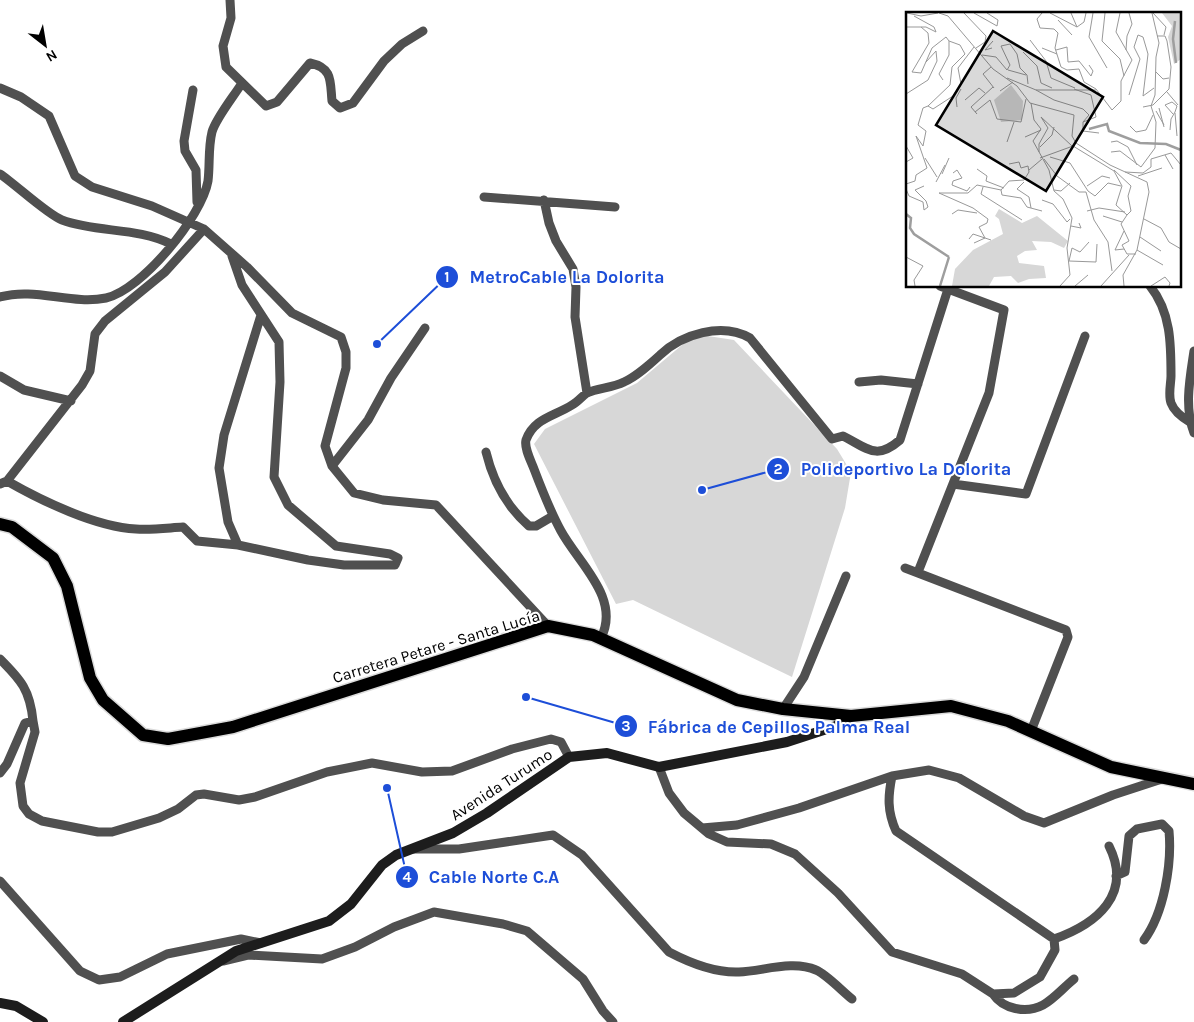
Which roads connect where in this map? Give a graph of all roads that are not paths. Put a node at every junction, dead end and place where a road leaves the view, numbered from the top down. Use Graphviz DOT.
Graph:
graph roads {
  1 [pos="230,0"];
  2 [pos="423,31"];
  3 [pos="242,83"];
  4 [pos="0,88"];
  5 [pos="193,90"];
  6 [pos="0,174"];
  7 [pos="484,197"];
  8 [pos="544,200"];
  9 [pos="197,204"];
  10 [pos="615,207"];
  11 [pos="190,222"];
  12 [pos="204,229"];
  13 [pos="171,244"];
  14 [pos="231,253"];
  15 [pos="944,288"];
  16 [pos="1151,288"];
  17 [pos="0,298"];
  18 [pos="260,315"];
  19 [pos="425,328"];
  20 [pos="1085,336"];
  21 [pos="1194,351"];
  22 [pos="0,376"];
  23 [pos="859,382"];
  24 [pos="918,384"];
  25 [pos="587,393"];
  26 [pos="71,401"];
  27 [pos="1190,422"];
  28 [pos="1194,433"];
  29 [pos="486,452"];
  30 [pos="332,466"];
  31 [pos="3,483"];
  32 [pos="953,484"];
  33 [pos="553,516"];
  34 [pos="0,524"];
  35 [pos="238,545"];
  36 [pos="905,568"];
  37 [pos="918,572"];
  38 [pos="846,576"];
  39 [pos="548,626"];
  40 [pos="601,638"];
  41 [pos="0,659"];
  42 [pos="783,709"];
  43 [pos="850,716"];
  44 [pos="33,721"];
  45 [pos="1031,731"];
  46 [pos="569,757"];
  47 [pos="660,767"];
  48 [pos="0,773"];
  49 [pos="892,776"];
  50 [pos="1166,778"];
  51 [pos="1194,784"];
  52 [pos="702,828"];
  53 [pos="1110,846"];
  54 [pos="413,849"];
  55 [pos="1116,876"];
  56 [pos="0,881"];
  57 [pos="1054,939"];
  58 [pos="1144,940"];
  59 [pos="261,944"];
  60 [pos="213,964"];
  61 [pos="1074,979"];
  62 [pos="993,994"];
  63 [pos="852,999"];
  64 [pos="0,1003"];
  65 [pos="43,1022"];
  66 [pos="123,1022"];
  67 [pos="613,1022"];
  1 -- 3 [label="street"];
  2 -- 3 [label="street"];
  3 -- 9 [label="street"];
  4 -- 11 [label="street"];
  5 -- 9 [label="street"];
  6 -- 13 [label="street"];
  7 -- 8 [label="street"];
  8 -- 10 [label="street"];
  8 -- 25 [label="street"];
  9 -- 11 [label="street"];
  11 -- 12 [label="street"];
  11 -- 13 [label="street"];
  12 -- 14 [label="street"];
  12 -- 26 [label="street"];
  13 -- 17 [label="street"];
  14 -- 18 [label="street"];
  14 -- 30 [label="street"];
  15 -- 24 [label="street"];
  15 -- 32 [label="street"];
  16 -- 27 [label="street"];
  18 -- 35 [label="street"];
  18 -- 35 [label="street"];
  19 -- 30 [label="street"];
  20 -- 32 [label="street"];
  21 -- 27 [label="street"];
  22 -- 26 [label="street"];
  23 -- 24 [label="street"];
  24 -- 25 [label="street"];
  25 -- 33 [label="street"];
  26 -- 31 [label="street"];
  27 -- 28 [label="street"];
  29 -- 33 [label="street"];
  30 -- 39 [label="street"];
  31 -- 35 [label="street"];
  32 -- 37 [label="street"];
  33 -- 40 [label="street"];
  34 -- 39 [label="main road, Carretera Petare - Santa Lucía"];
  36 -- 37 [label="street"];
  37 -- 45 [label="street"];
  38 -- 42 [label="street"];
  39 -- 40 [label="main road, Carretera Petare - Santa Lucía"];
  40 -- 42 [label="main road, Carretera Petare - Santa Lucía"];
  41 -- 44 [label="street"];
  42 -- 43 [label="main road, Carretera Petare - Santa Lucía"];
  43 -- 45 [label="main road, Carretera Petare - Santa Lucía"];
  43 -- 47 [label="street, Avenida Turumo"];
  44 -- 46 [label="street"];
  44 -- 48 [label="street"];
  45 -- 50 [label="main road, Carretera Petare - Santa Lucía"];
  46 -- 47 [label="street, Avenida Turumo"];
  46 -- 54 [label="street, Avenida Turumo"];
  47 -- 52 [label="street"];
  49 -- 50 [label="street"];
  49 -- 52 [label="street"];
  49 -- 57 [label="street"];
  50 -- 51 [label="main road, Carretera Petare - Santa Lucía"];
  52 -- 62 [label="street"];
  53 -- 55 [label="street"];
  54 -- 59 [label="street, Avenida Turumo"];
  54 -- 63 [label="street"];
  55 -- 57 [label="street"];
  55 -- 58 [label="street"];
  56 -- 59 [label="street"];
  57 -- 62 [label="street"];
  59 -- 60 [label="street, Avenida Turumo"];
  60 -- 66 [label="street, Avenida Turumo"];
  60 -- 67 [label="street"];
  61 -- 62 [label="street"];
  64 -- 65 [label="street"];
}
